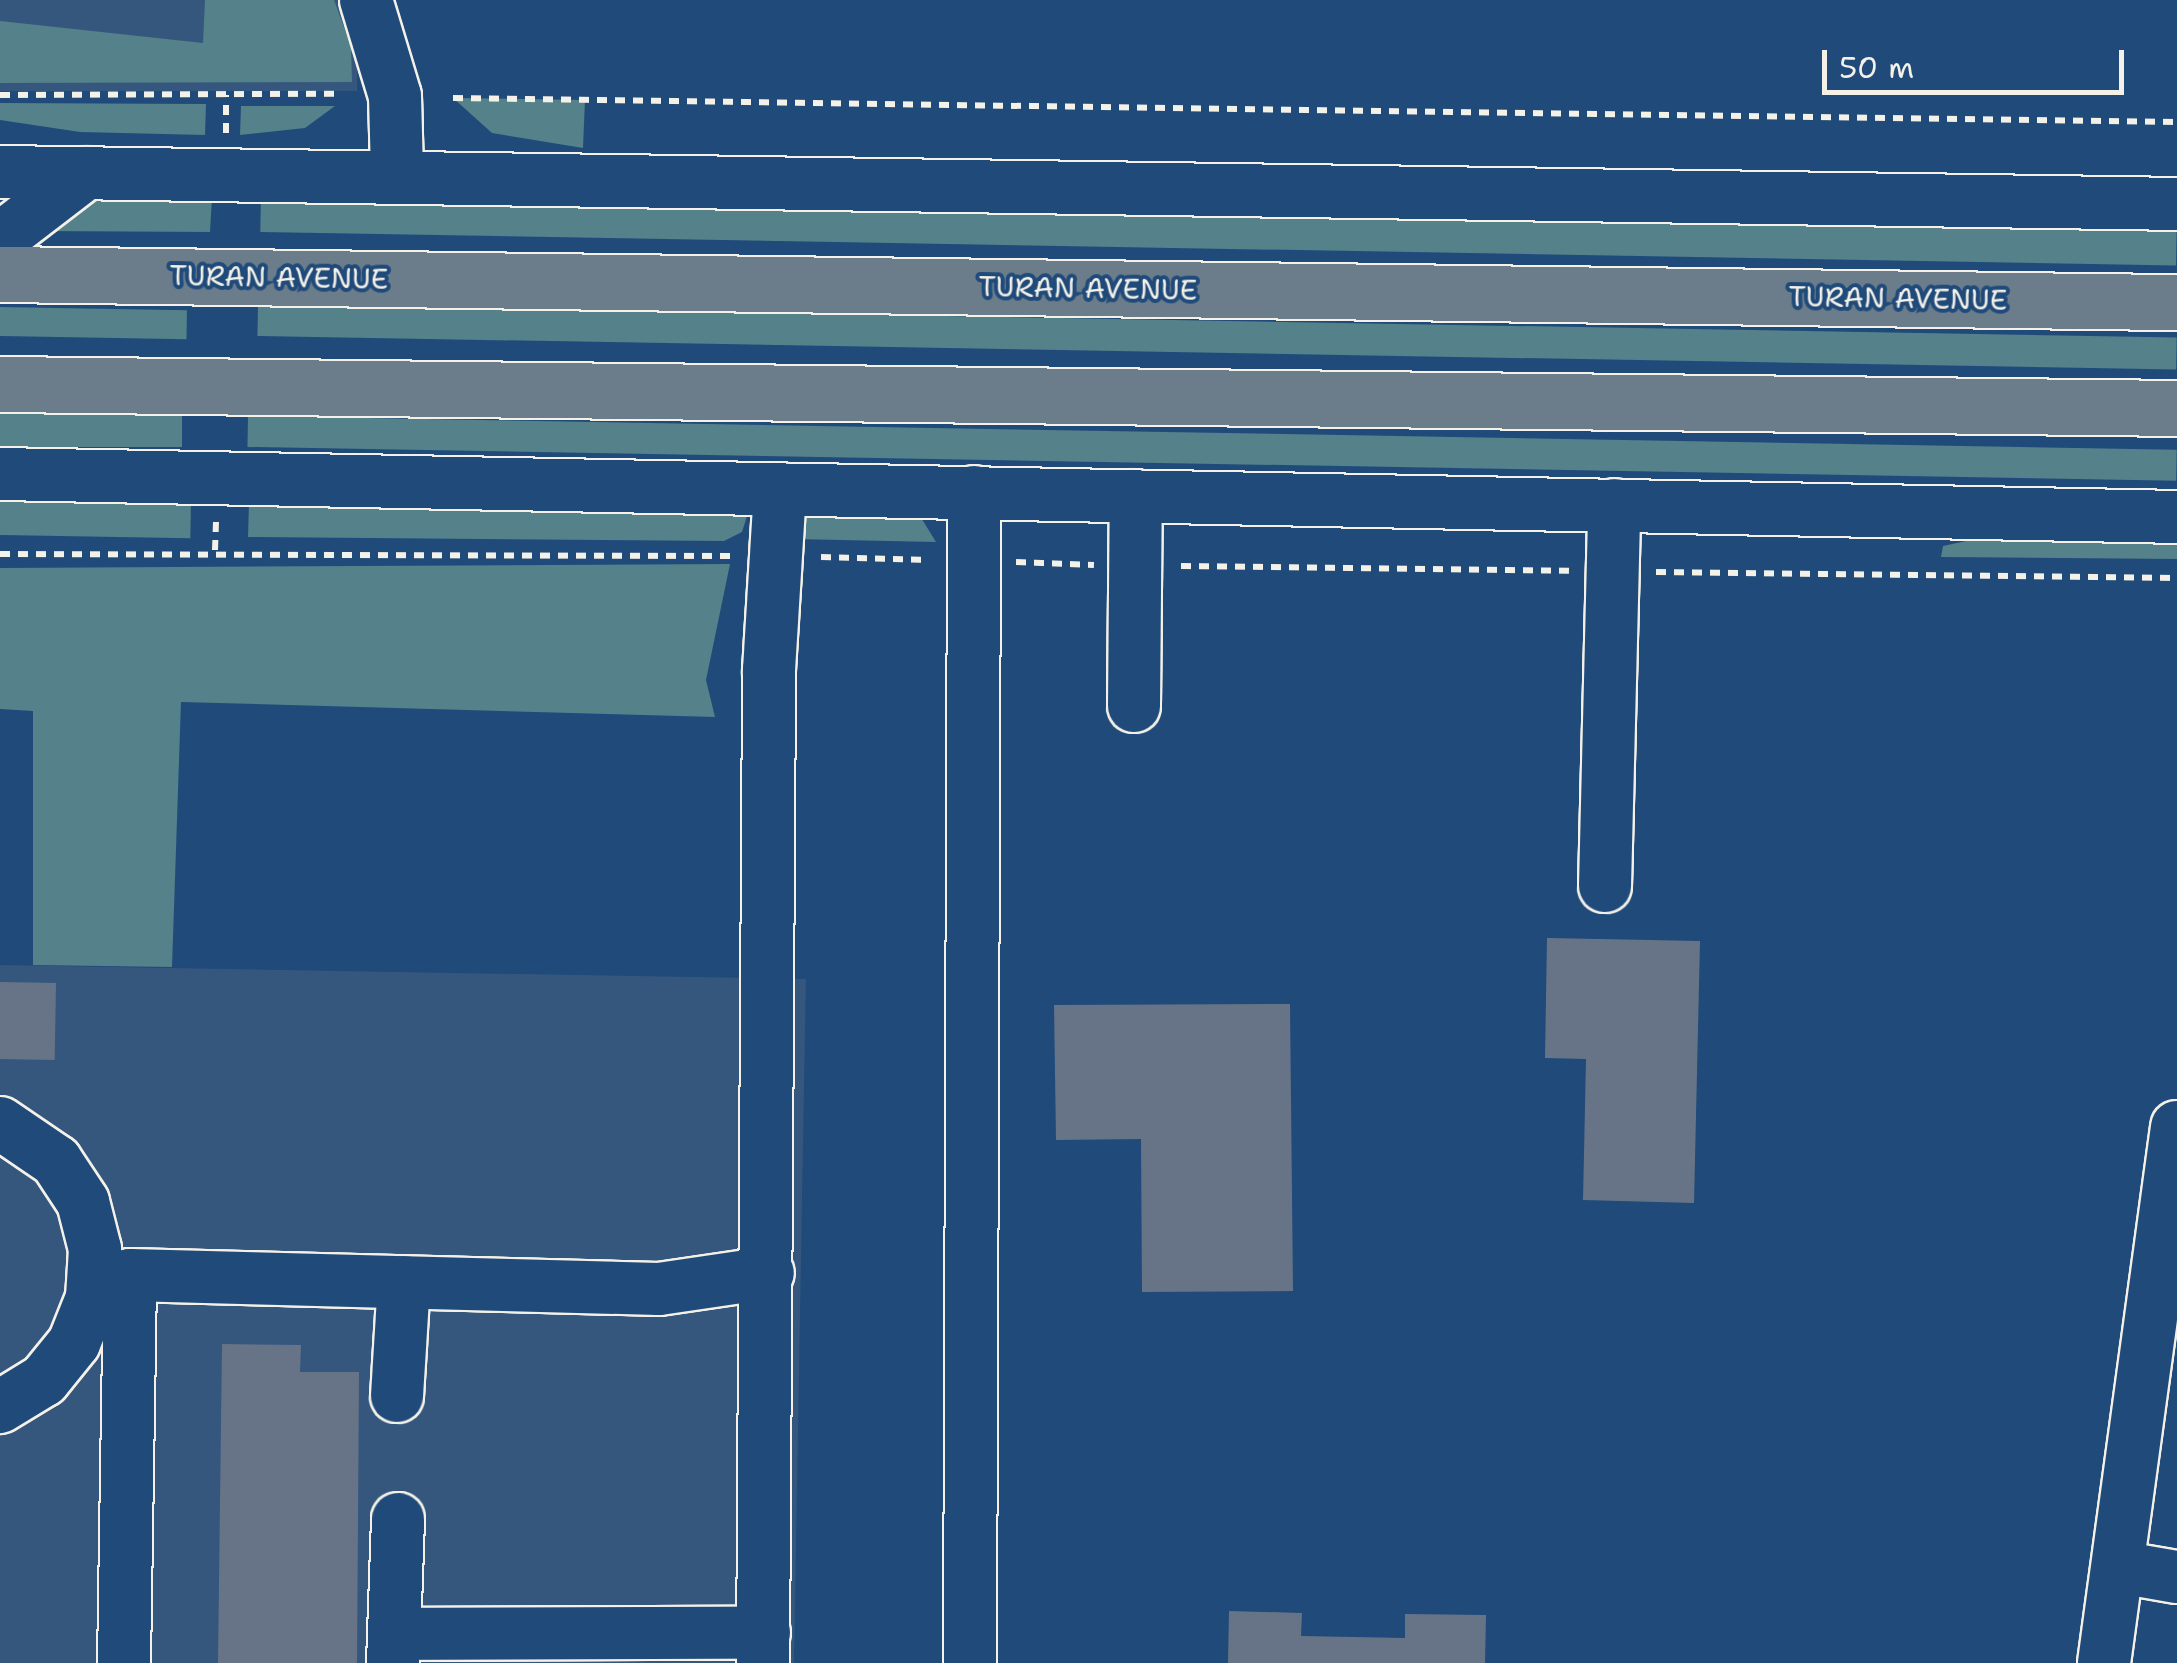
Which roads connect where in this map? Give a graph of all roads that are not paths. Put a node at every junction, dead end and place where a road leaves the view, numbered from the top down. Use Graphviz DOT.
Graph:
graph roads {
  1 [pos="366,0"];
  2 [pos="0,172"];
  3 [pos="397,172"];
  4 [pos="86,173"];
  5 [pos="2177,204"];
  6 [pos="0,238"];
  7 [pos="0,274"];
  8 [pos="2177,302"];
  9 [pos="0,384"];
  10 [pos="2177,408"];
  11 [pos="0,474"];
  12 [pos="780,489"];
  13 [pos="974,492"];
  14 [pos="1136,496"];
  15 [pos="1614,506"];
  16 [pos="2177,516"];
  17 [pos="1134,706"];
  18 [pos="1604,886"];
  19 [pos="0,1123"];
  20 [pos="2177,1127"];
  21 [pos="768,1274"];
  22 [pos="404,1282"];
  23 [pos="111,1286"];
  24 [pos="397,1396"];
  25 [pos="0,1408"];
  26 [pos="398,1518"];
  27 [pos="2118,1567"];
  28 [pos="2177,1577"];
  29 [pos="393,1648"];
  30 [pos="764,1648"];
  31 [pos="124,1663"];
  32 [pos="970,1663"];
  33 [pos="2104,1663"];
  1 -- 3 [label="street"];
  2 -- 4 [label="street"];
  3 -- 4 [label="street"];
  3 -- 5 [label="street"];
  4 -- 6 [label="street"];
  7 -- 8 [label="main road, TURAN AVENUE"];
  9 -- 10 [label="main road"];
  11 -- 12 [label="street"];
  12 -- 13 [label="street"];
  12 -- 21 [label="street"];
  13 -- 14 [label="street"];
  13 -- 32 [label="street"];
  14 -- 15 [label="street"];
  14 -- 17 [label="street"];
  15 -- 16 [label="street"];
  15 -- 18 [label="street"];
  19 -- 23 [label="street"];
  20 -- 27 [label="street"];
  21 -- 22 [label="street"];
  21 -- 30 [label="street"];
  22 -- 23 [label="street"];
  22 -- 24 [label="street"];
  23 -- 25 [label="street"];
  23 -- 31 [label="street"];
  26 -- 29 [label="street"];
  27 -- 28 [label="street"];
  27 -- 33 [label="street"];
  29 -- 30 [label="street"];
}
